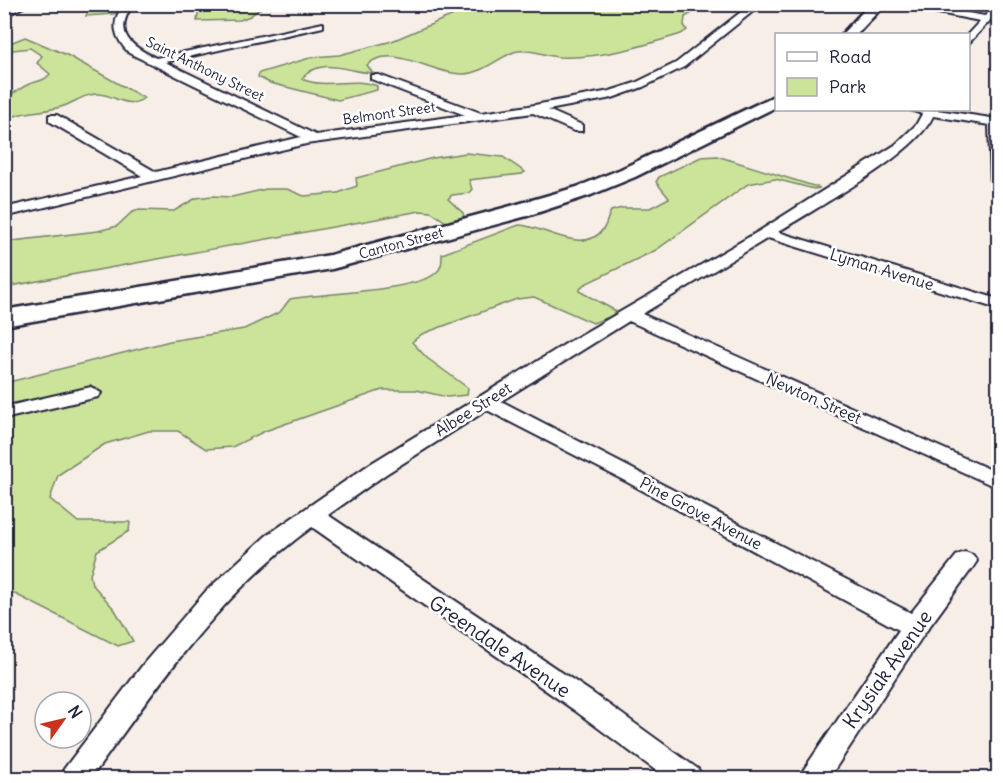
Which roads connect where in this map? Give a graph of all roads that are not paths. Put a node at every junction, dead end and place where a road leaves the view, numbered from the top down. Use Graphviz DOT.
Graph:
graph roads {
  1 [pos="25,4"];
  2 [pos="129,4"];
  3 [pos="758,4"];
  4 [pos="878,4"];
  5 [pos="896,4"];
  6 [pos="999,7"];
  7 [pos="4,14"];
  8 [pos="986,21"];
  9 [pos="319,25"];
  10 [pos="999,26"];
  11 [pos="850,33"];
  12 [pos="970,40"];
  13 [pos="152,62"];
  14 [pos="375,77"];
  15 [pos="775,101"];
  16 [pos="535,109"];
  17 [pos="925,111"];
  18 [pos="931,111"];
  19 [pos="480,117"];
  20 [pos="53,118"];
  21 [pos="997,123"];
  22 [pos="579,128"];
  23 [pos="314,139"];
  24 [pos="154,177"];
  25 [pos="999,186"];
  26 [pos="4,213"];
  27 [pos="766,233"];
  28 [pos="999,304"];
  29 [pos="630,315"];
  30 [pos="4,318"];
  31 [pos="91,393"];
  32 [pos="486,401"];
  33 [pos="4,413"];
  34 [pos="999,481"];
  35 [pos="311,515"];
  36 [pos="965,561"];
  37 [pos="915,627"];
  38 [pos="82,776"];
  39 [pos="688,778"];
  40 [pos="813,778"];
  1 -- 7 [label="street"];
  2 -- 13 [label="street, Saint Anthony Street"];
  3 -- 16 [label="street, Belmont Street"];
  4 -- 11 [label="street"];
  5 -- 8 [label="street"];
  6 -- 8 [label="street"];
  8 -- 10 [label="street"];
  8 -- 12 [label="street"];
  9 -- 13 [label="street"];
  13 -- 23 [label="street, Saint Anthony Street"];
  14 -- 19 [label="street"];
  15 -- 30 [label="street, Canton Street"];
  16 -- 19 [label="street, Belmont Street"];
  16 -- 22 [label="street"];
  17 -- 27 [label="street, Albee Street"];
  18 -- 21 [label="street"];
  19 -- 23 [label="street, Belmont Street"];
  20 -- 24 [label="street"];
  21 -- 25 [label="street"];
  23 -- 24 [label="street, Belmont Street"];
  24 -- 26 [label="street, Belmont Street"];
  27 -- 28 [label="street, Lyman Avenue"];
  27 -- 29 [label="street, Albee Street"];
  29 -- 32 [label="street, Albee Street"];
  29 -- 34 [label="street, Newton Street"];
  31 -- 33 [label="street"];
  32 -- 35 [label="street, Albee Street"];
  32 -- 37 [label="street, Pine Grove Avenue"];
  35 -- 38 [label="street, Albee Street"];
  35 -- 39 [label="street, Greendale Avenue"];
  36 -- 37 [label="street, Krysiak Avenue"];
  37 -- 40 [label="street, Krysiak Avenue"];
}
